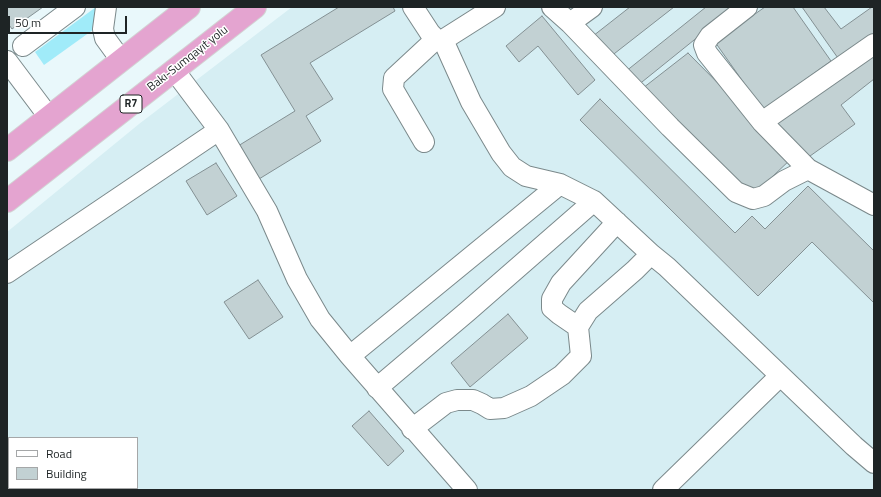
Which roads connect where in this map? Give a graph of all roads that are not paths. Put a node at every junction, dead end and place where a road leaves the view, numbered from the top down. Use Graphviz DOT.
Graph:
graph roads {
  1 [pos="75,7"];
  2 [pos="106,7"];
  3 [pos="170,7"];
  4 [pos="189,7"];
  5 [pos="255,7"];
  6 [pos="413,7"];
  7 [pos="495,7"];
  8 [pos="552,7"];
  9 [pos="592,7"];
  10 [pos="747,7"];
  11 [pos="570,23"];
  12 [pos="162,27"];
  13 [pos="439,40"];
  14 [pos="874,44"];
  15 [pos="23,46"];
  16 [pos="121,60"];
  17 [pos="7,61"];
  18 [pos="174,70"];
  19 [pos="49,117"];
  20 [pos="762,122"];
  21 [pos="219,130"];
  22 [pos="424,142"];
  23 [pos="7,150"];
  24 [pos="808,169"];
  25 [pos="560,184"];
  26 [pos="7,201"];
  27 [pos="594,201"];
  28 [pos="874,205"];
  29 [pos="616,222"];
  30 [pos="651,254"];
  31 [pos="7,273"];
  32 [pos="578,327"];
  33 [pos="350,356"];
  34 [pos="780,376"];
  35 [pos="377,388"];
  36 [pos="412,429"];
  37 [pos="874,463"];
  38 [pos="467,490"];
  39 [pos="663,490"];
  1 -- 15 [label="lane"];
  2 -- 16 [label="lane"];
  3 -- 12 [label="lane"];
  4 -- 12 [label="highway"];
  5 -- 18 [label="highway, Bakı-Sumqayıt yolu / R7"];
  6 -- 13 [label="lane"];
  7 -- 13 [label="lane"];
  8 -- 11 [label="lane"];
  9 -- 11 [label="lane"];
  10 -- 20 [label="lane"];
  11 -- 24 [label="lane"];
  12 -- 16 [label="highway"];
  13 -- 22 [label="lane"];
  13 -- 25 [label="lane"];
  14 -- 20 [label="lane"];
  16 -- 19 [label="highway"];
  17 -- 19 [label="lane"];
  18 -- 21 [label="lane"];
  18 -- 26 [label="highway, Bakı-Sumqayıt yolu / R7"];
  19 -- 23 [label="highway"];
  20 -- 24 [label="lane"];
  21 -- 31 [label="lane"];
  21 -- 33 [label="lane"];
  24 -- 28 [label="lane"];
  25 -- 27 [label="lane"];
  25 -- 33 [label="lane"];
  27 -- 29 [label="lane"];
  27 -- 35 [label="lane"];
  29 -- 30 [label="lane"];
  29 -- 32 [label="lane"];
  30 -- 32 [label="lane"];
  30 -- 34 [label="lane"];
  32 -- 36 [label="lane"];
  33 -- 35 [label="lane"];
  34 -- 37 [label="lane"];
  34 -- 39 [label="lane"];
  35 -- 36 [label="lane"];
  36 -- 38 [label="lane"];
}
